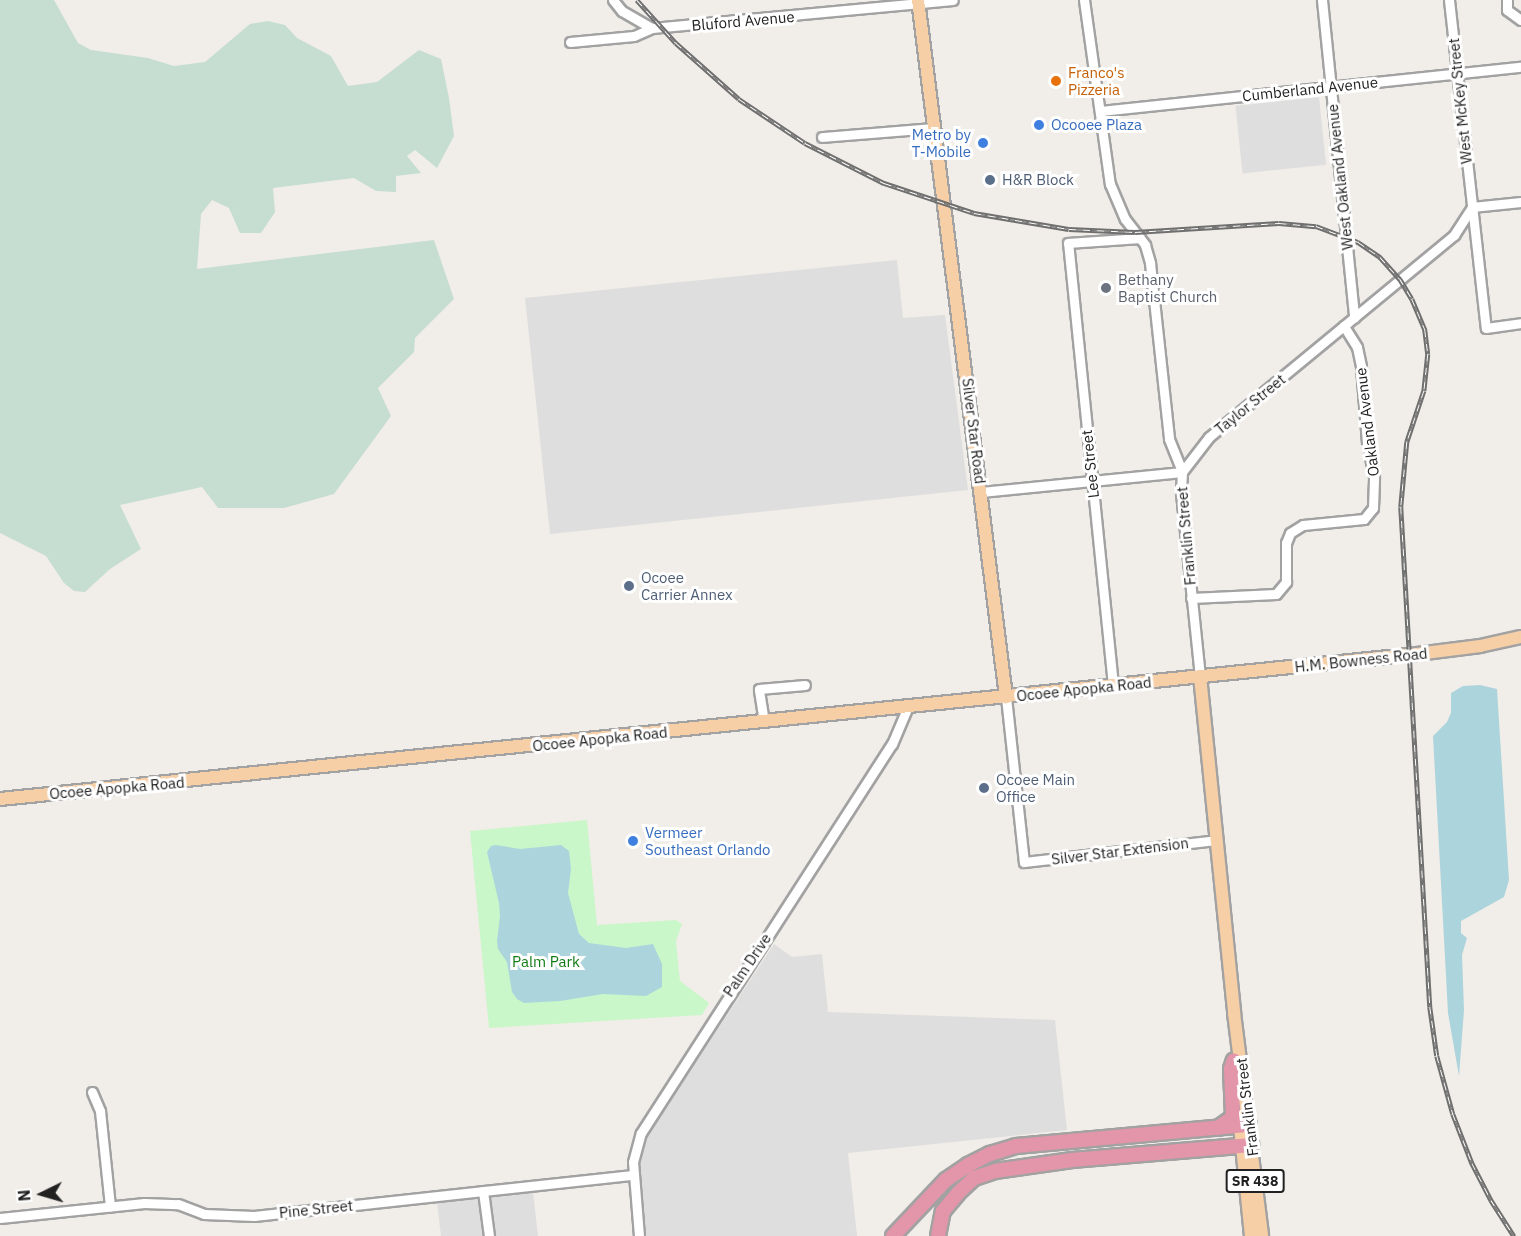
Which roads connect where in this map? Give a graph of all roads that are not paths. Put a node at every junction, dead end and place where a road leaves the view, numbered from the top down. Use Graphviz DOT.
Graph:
graph roads {
  1 [pos="613,0"];
  2 [pos="953,0"];
  3 [pos="1084,0"];
  4 [pos="1322,0"];
  5 [pos="1449,0"];
  6 [pos="1507,0"];
  7 [pos="918,2"];
  8 [pos="1521,20"];
  9 [pos="652,28"];
  10 [pos="570,42"];
  11 [pos="1521,67"];
  12 [pos="1457,73"];
  13 [pos="1331,87"];
  14 [pos="1100,111"];
  15 [pos="935,128"];
  16 [pos="822,137"];
  17 [pos="1521,202"];
  18 [pos="1472,204"];
  19 [pos="1140,238"];
  20 [pos="1354,317"];
  21 [pos="1521,323"];
  22 [pos="1344,326"];
  23 [pos="1182,472"];
  24 [pos="1092,482"];
  25 [pos="981,492"];
  26 [pos="1191,598"];
  27 [pos="1521,637"];
  28 [pos="1200,676"];
  29 [pos="805,685"];
  30 [pos="1113,685"];
  31 [pos="1006,697"];
  32 [pos="907,708"];
  33 [pos="764,722"];
  34 [pos="0,799"];
  35 [pos="1216,840"];
  36 [pos="1024,862"];
  37 [pos="1234,1013"];
  38 [pos="1234,1060"];
  39 [pos="92,1092"];
  40 [pos="1244,1126"];
  41 [pos="1216,1130"];
  42 [pos="1246,1146"];
  43 [pos="633,1174"];
  44 [pos="483,1191"];
  45 [pos="110,1206"];
  46 [pos="0,1218"];
  47 [pos="489,1236"];
  48 [pos="639,1236"];
  49 [pos="893,1236"];
  50 [pos="938,1236"];
  51 [pos="1251,1236"];
  52 [pos="1262,1236"];
  1 -- 9 [label="street"];
  2 -- 7 [label="street, Bluford Avenue"];
  3 -- 14 [label="street, Franklin Street"];
  4 -- 13 [label="street, West Oakland Avenue"];
  5 -- 12 [label="street, West McKey Street"];
  6 -- 8 [label="street"];
  7 -- 9 [label="street, Bluford Avenue"];
  7 -- 15 [label="main road, Silver Star Road"];
  9 -- 10 [label="street, Bluford Avenue"];
  11 -- 12 [label="street, Cumberland Avenue"];
  12 -- 13 [label="street, Cumberland Avenue"];
  12 -- 18 [label="street, West McKey Street"];
  13 -- 14 [label="street, Cumberland Avenue"];
  13 -- 20 [label="street, West Oakland Avenue"];
  14 -- 19 [label="street, Franklin Street"];
  15 -- 16 [label="street"];
  15 -- 25 [label="main road, Silver Star Road"];
  17 -- 18 [label="street"];
  18 -- 20 [label="street, Taylor Street"];
  18 -- 21 [label="street, West McKey Street"];
  19 -- 23 [label="street, Franklin Street"];
  19 -- 24 [label="street, Lee Street"];
  20 -- 22 [label="street, Taylor Street"];
  22 -- 23 [label="street, Taylor Street"];
  22 -- 26 [label="street, Oakland Avenue"];
  23 -- 24 [label="street"];
  23 -- 26 [label="street, Franklin Street"];
  24 -- 25 [label="street"];
  24 -- 30 [label="street, Lee Street"];
  25 -- 31 [label="main road, Silver Star Road"];
  26 -- 28 [label="street, Franklin Street"];
  27 -- 28 [label="main road, H.M. Bowness Road"];
  28 -- 30 [label="main road, Ocoee Apopka Road"];
  28 -- 35 [label="main road, Franklin Street / SR 438"];
  29 -- 33 [label="street"];
  30 -- 31 [label="main road, Ocoee Apopka Road"];
  31 -- 32 [label="main road, Ocoee Apopka Road"];
  31 -- 36 [label="street, Silver Star Road"];
  32 -- 33 [label="main road, Ocoee Apopka Road"];
  32 -- 43 [label="street, Palm Drive"];
  33 -- 34 [label="main road, Ocoee Apopka Road"];
  35 -- 36 [label="street, Silver Star Extension"];
  35 -- 37 [label="main road, Franklin Street / SR 438"];
  37 -- 38 [label="main road, Franklin Street / SR 438"];
  37 -- 40 [label="main road, Franklin Street / SR 438"];
  38 -- 40 [label="main road, Franklin Street / SR 438"];
  38 -- 41 [label="highway"];
  39 -- 45 [label="street"];
  40 -- 41 [label="highway"];
  40 -- 42 [label="main road, Franklin Street / SR 438"];
  41 -- 49 [label="highway"];
  42 -- 50 [label="highway"];
  42 -- 51 [label="main road, Franklin Street / SR 438"];
  42 -- 52 [label="main road, Franklin Street / SR 438"];
  43 -- 44 [label="street, Pine Street"];
  43 -- 48 [label="street, Palm Drive"];
  44 -- 45 [label="street, Pine Street"];
  44 -- 47 [label="street"];
  45 -- 46 [label="street, Pine Street"];
}
